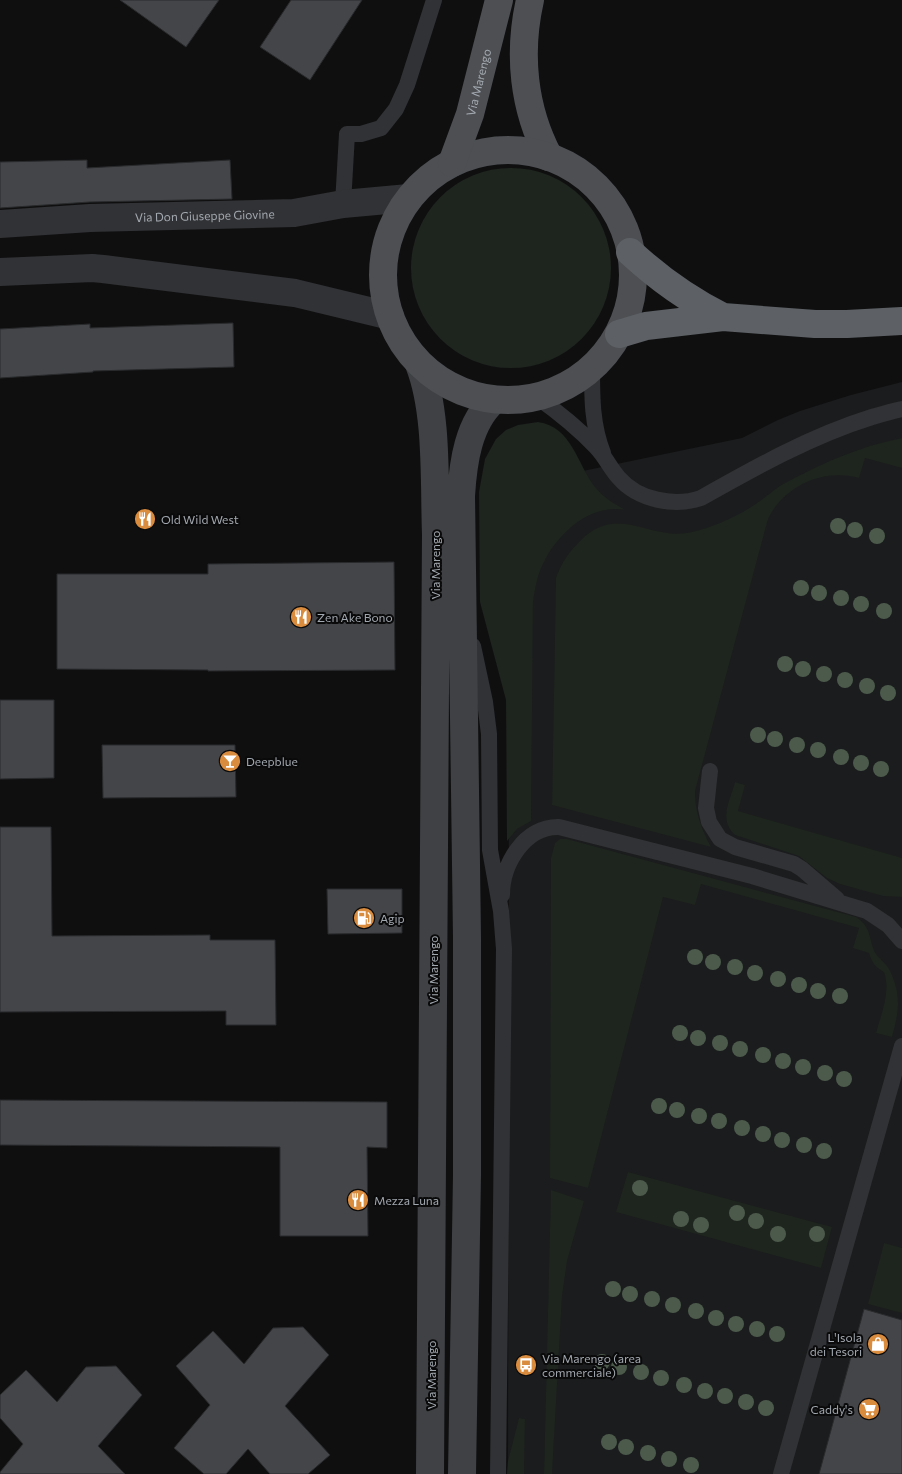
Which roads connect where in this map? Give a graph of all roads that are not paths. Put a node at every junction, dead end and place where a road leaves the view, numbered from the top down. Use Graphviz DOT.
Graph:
graph roads {
  1 [pos="434,0"];
  2 [pos="499,0"];
  3 [pos="530,0"];
  4 [pos="549,157"];
  5 [pos="452,163"];
  6 [pos="409,198"];
  7 [pos="343,204"];
  8 [pos="0,224"];
  9 [pos="630,252"];
  10 [pos="0,272"];
  11 [pos="390,316"];
  12 [pos="723,317"];
  13 [pos="902,321"];
  14 [pos="619,334"];
  15 [pos="419,364"];
  16 [pos="592,368"];
  17 [pos="536,398"];
  18 [pos="494,400"];
  19 [pos="902,409"];
  20 [pos="604,457"];
  21 [pos="462,585"];
  22 [pos="710,771"];
  23 [pos="867,912"];
  24 [pos="902,920"];
  25 [pos="503,929"];
  26 [pos="902,940"];
  27 [pos="901,1053"];
  28 [pos="902,1077"];
  29 [pos="884,1126"];
  30 [pos="792,1458"];
  31 [pos="430,1474"];
  32 [pos="462,1474"];
  33 [pos="498,1474"];
  34 [pos="782,1474"];
  1 -- 7 [label="lane"];
  2 -- 5 [label="main road, Via Marengo"];
  3 -- 4 [label="main road"];
  4 -- 5 [label="main road"];
  4 -- 9 [label="main road"];
  5 -- 6 [label="main road"];
  6 -- 7 [label="street, Via Don Giuseppe Giovine"];
  6 -- 11 [label="main road"];
  7 -- 8 [label="street, Via Don Giuseppe Giovine"];
  9 -- 12 [label="highway"];
  9 -- 14 [label="main road"];
  10 -- 11 [label="street"];
  11 -- 15 [label="main road"];
  12 -- 13 [label="highway"];
  12 -- 14 [label="highway"];
  14 -- 16 [label="main road"];
  15 -- 18 [label="main road"];
  15 -- 31 [label="main road, Via Marengo"];
  16 -- 17 [label="main road"];
  16 -- 20 [label="lane"];
  17 -- 18 [label="main road"];
  17 -- 20 [label="lane"];
  18 -- 21 [label="main road"];
  19 -- 20 [label="lane"];
  21 -- 25 [label="lane"];
  21 -- 32 [label="main road"];
  22 -- 23 [label="lane"];
  23 -- 25 [label="lane"];
  23 -- 26 [label="lane"];
  24 -- 26 [label="lane"];
  25 -- 33 [label="lane"];
  27 -- 29 [label="lane"];
  28 -- 29 [label="lane"];
  29 -- 30 [label="lane"];
  30 -- 34 [label="lane"];
}
